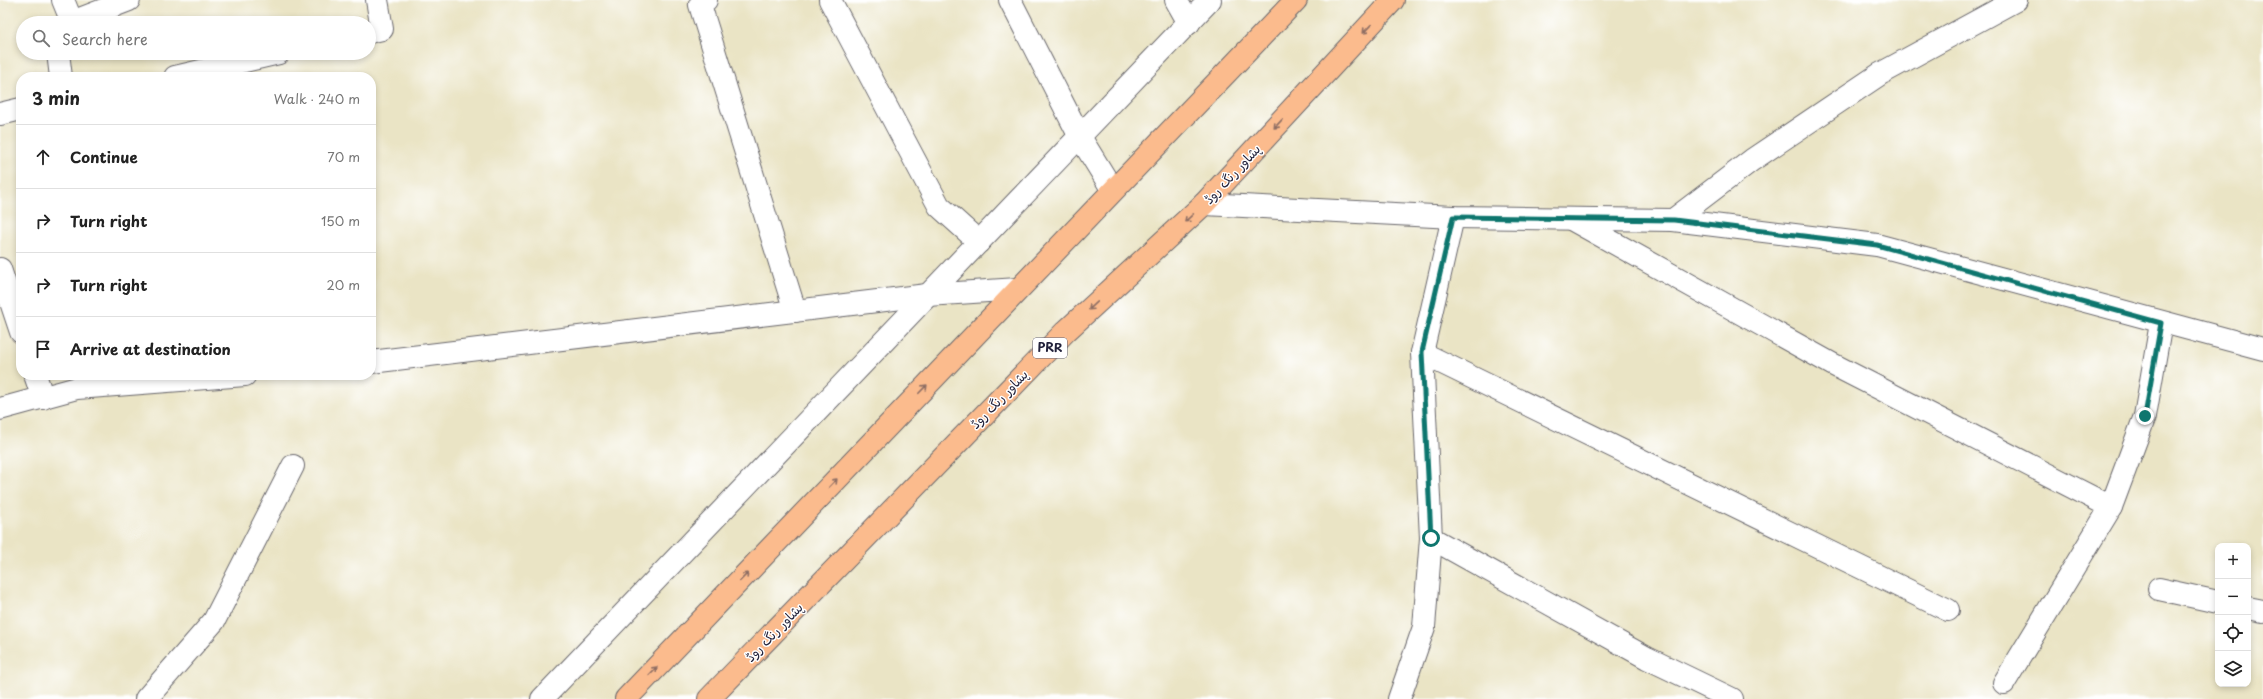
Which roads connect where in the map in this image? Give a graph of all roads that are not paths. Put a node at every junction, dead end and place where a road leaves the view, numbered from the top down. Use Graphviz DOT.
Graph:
graph roads {
  1 [pos="62,0"];
  2 [pos="129,0"];
  3 [pos="377,0"];
  4 [pos="706,0"];
  5 [pos="830,0"];
  6 [pos="1010,0"];
  7 [pos="1176,0"];
  8 [pos="1210,0"];
  9 [pos="1296,0"];
  10 [pos="1393,0"];
  11 [pos="2016,0"];
  12 [pos="68,16"];
  13 [pos="89,16"];
  14 [pos="1189,23"];
  15 [pos="376,30"];
  16 [pos="59,60"];
  17 [pos="249,60"];
  18 [pos="60,72"];
  19 [pos="197,72"];
  20 [pos="16,110"];
  21 [pos="0,114"];
  22 [pos="1080,137"];
  23 [pos="1112,189"];
  24 [pos="1204,204"];
  25 [pos="1453,217"];
  26 [pos="1568,217"];
  27 [pos="1674,220"];
  28 [pos="979,242"];
  29 [pos="0,269"];
  30 [pos="1018,289"];
  31 [pos="927,295"];
  32 [pos="795,311"];
  33 [pos="16,317"];
  34 [pos="2161,323"];
  35 [pos="2263,349"];
  36 [pos="1422,352"];
  37 [pos="376,361"];
  38 [pos="37,380"];
  39 [pos="163,380"];
  40 [pos="43,398"];
  41 [pos="0,409"];
  42 [pos="292,466"];
  43 [pos="2111,507"];
  44 [pos="1431,538"];
  45 [pos="2159,589"];
  46 [pos="2215,601"];
  47 [pos="2251,609"];
  48 [pos="1948,610"];
  49 [pos="2263,611"];
  50 [pos="2004,683"];
  51 [pos="146,699"];
  52 [pos="542,699"];
  53 [pos="626,699"];
  54 [pos="709,699"];
  55 [pos="1399,699"];
  56 [pos="1732,699"];
  1 -- 12 [label="street"];
  2 -- 13 [label="street"];
  3 -- 15 [label="street"];
  4 -- 32 [label="street"];
  5 -- 28 [label="street"];
  6 -- 22 [label="street"];
  7 -- 14 [label="street"];
  8 -- 14 [label="street"];
  9 -- 23 [label="highway"];
  10 -- 24 [label="highway, پشاور رنگ روڈ / PRR, one-way"];
  11 -- 27 [label="street"];
  14 -- 22 [label="street"];
  16 -- 18 [label="street"];
  17 -- 19 [label="street"];
  20 -- 21 [label="street"];
  22 -- 23 [label="street"];
  22 -- 28 [label="street"];
  23 -- 30 [label="highway"];
  24 -- 25 [label="street"];
  24 -- 54 [label="highway, پشاور رنگ روڈ / PRR, one-way"];
  25 -- 26 [label="street"];
  25 -- 36 [label="street"];
  26 -- 27 [label="street"];
  26 -- 43 [label="street"];
  27 -- 34 [label="street"];
  28 -- 31 [label="street"];
  29 -- 33 [label="street"];
  30 -- 31 [label="street"];
  53 -- 30 [label="highway, one-way"];
  31 -- 32 [label="street"];
  31 -- 52 [label="street"];
  32 -- 37 [label="street"];
  34 -- 35 [label="street"];
  34 -- 43 [label="street"];
  36 -- 44 [label="street"];
  36 -- 48 [label="street"];
  38 -- 40 [label="street"];
  39 -- 40 [label="street"];
  40 -- 41 [label="street"];
  42 -- 51 [label="street"];
  43 -- 50 [label="street"];
  44 -- 55 [label="street"];
  44 -- 56 [label="street"];
  45 -- 46 [label="street"];
  47 -- 49 [label="street"];
}
